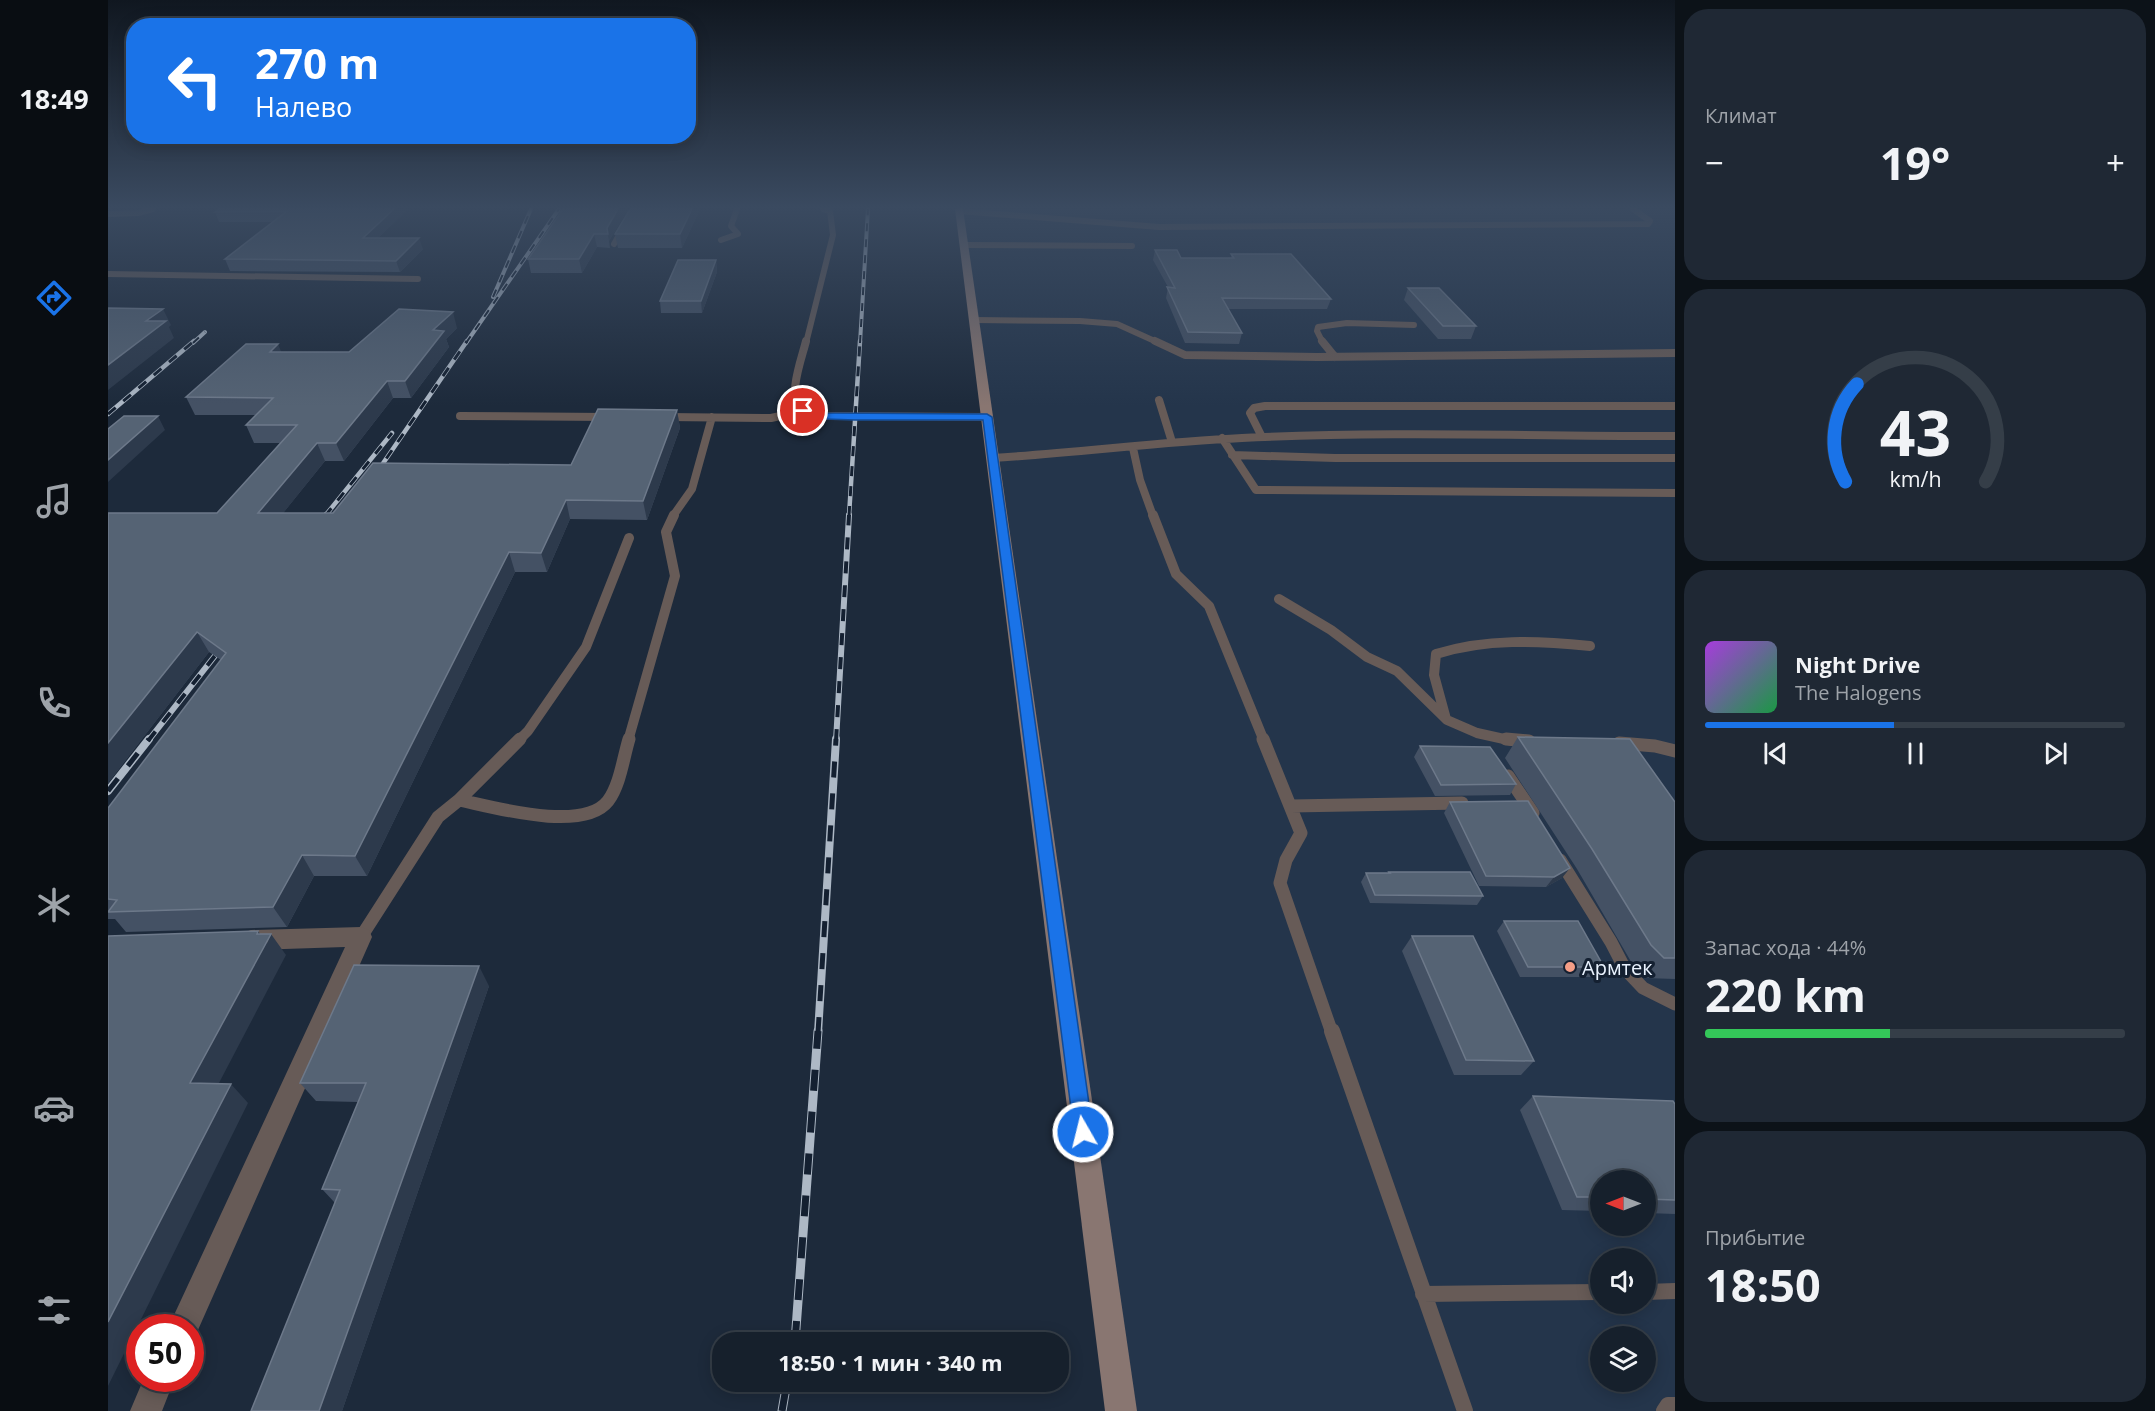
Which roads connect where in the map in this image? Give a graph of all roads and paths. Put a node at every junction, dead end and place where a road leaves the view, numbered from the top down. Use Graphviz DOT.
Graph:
graph roads {
  1 [pos="160,275"];
  2 [pos="823,275"];
  3 [pos="968,275"];
  4 [pos="417,279"];
  5 [pos="974,320"];
  6 [pos="1414,325"];
  7 [pos="1675,353"];
  8 [pos="1335,357"];
  9 [pos="1159,400"];
  10 [pos="1675,406"];
  11 [pos="803,411"];
  12 [pos="460,416"];
  13 [pos="616,417"];
  14 [pos="652,417"];
  15 [pos="712,417"];
  16 [pos="987,417"];
  17 [pos="1675,436"];
  18 [pos="1262,437"];
  19 [pos="1222,438"];
  20 [pos="1172,442"];
  21 [pos="1133,448"];
  22 [pos="1232,455"];
  23 [pos="992,458"];
  24 [pos="1675,458"];
  25 [pos="1675,492"];
  26 [pos="629,538"];
  27 [pos="1279,599"];
  28 [pos="1590,646"];
  29 [pos="1447,720"];
  30 [pos="1477,733"];
  31 [pos="1535,741"];
  32 [pos="1603,741"];
  33 [pos="1489,751"];
  34 [pos="1675,752"];
  35 [pos="1502,768"];
  36 [pos="459,800"];
  37 [pos="1469,803"];
  38 [pos="1291,806"];
  39 [pos="1538,823"];
  40 [pos="1556,853"];
  41 [pos="361,937"];
  42 [pos="234,941"];
  43 [pos="1675,1004"];
  44 [pos="1590,1292"];
  45 [pos="1656,1292"];
  46 [pos="1675,1292"];
  47 [pos="1424,1294"];
  48 [pos="189,1314"];
  49 [pos="154,1392"];
  50 [pos="1675,1405"];
  51 [pos="146,1411"];
  52 [pos="1121,1411"];
  53 [pos="1464,1411"];
  54 [pos="1664,1411"];
  1 -- 4 [label="lane"];
  2 -- 11 [label="lane"];
  3 -- 5 [label="main road"];
  5 -- 8 [label="lane"];
  5 -- 16 [label="main road"];
  6 -- 8 [label="lane"];
  7 -- 8 [label="lane"];
  9 -- 20 [label="lane"];
  10 -- 18 [label="lane"];
  11 -- 15 [label="lane"];
  11 -- 16 [label="lane"];
  12 -- 13 [label="lane"];
  14 -- 15 [label="lane"];
  15 -- 36 [label="lane"];
  16 -- 23 [label="main road"];
  17 -- 18 [label="lane"];
  18 -- 19 [label="lane"];
  19 -- 20 [label="lane"];
  19 -- 22 [label="lane"];
  20 -- 21 [label="lane"];
  21 -- 23 [label="lane"];
  21 -- 38 [label="lane"];
  22 -- 24 [label="lane"];
  22 -- 25 [label="lane"];
  23 -- 52 [label="main road"];
  26 -- 36 [label="lane"];
  27 -- 29 [label="lane"];
  28 -- 29 [label="lane"];
  29 -- 30 [label="lane"];
  30 -- 31 [label="lane"];
  30 -- 33 [label="lane"];
  32 -- 34 [label="lane"];
  35 -- 39 [label="lane"];
  36 -- 41 [label="lane"];
  37 -- 38 [label="lane"];
  38 -- 47 [label="lane"];
  40 -- 43 [label="lane"];
  41 -- 42 [label="street"];
  41 -- 48 [label="street"];
  44 -- 47 [label="lane"];
  45 -- 46 [label="lane"];
  47 -- 53 [label="lane"];
  49 -- 51 [label="street"];
  50 -- 54 [label="lane"];
}
